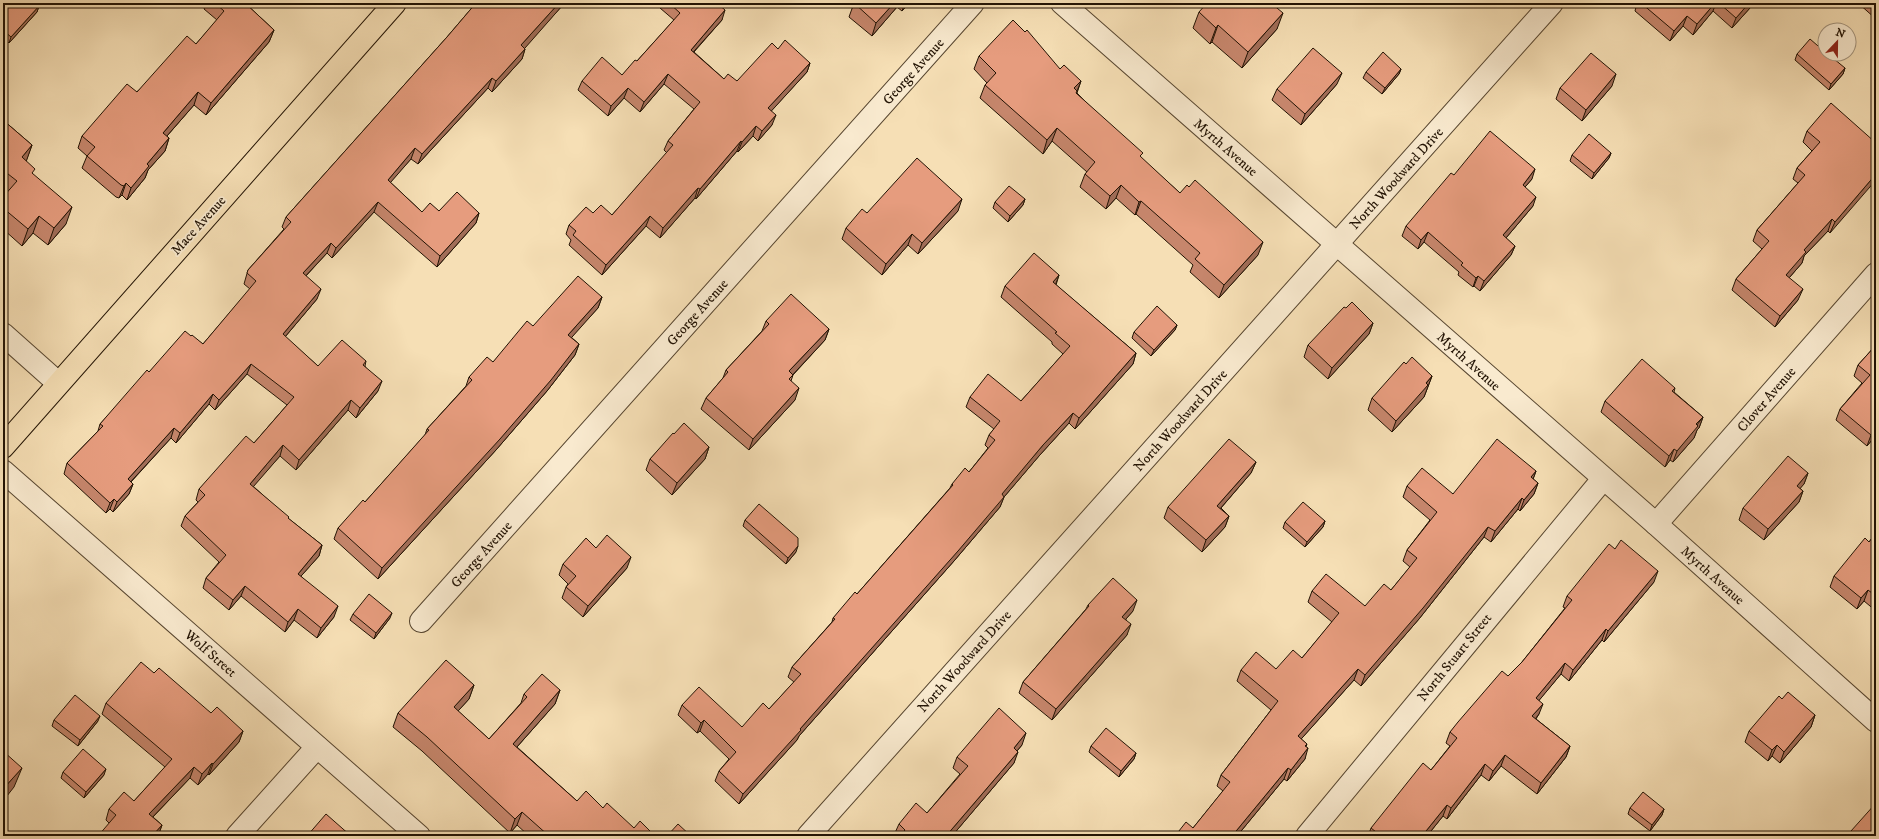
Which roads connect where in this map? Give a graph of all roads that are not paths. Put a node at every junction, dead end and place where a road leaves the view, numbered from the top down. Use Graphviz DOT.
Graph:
graph roads {
  1 [pos="395,3"];
  2 [pos="973,3"];
  3 [pos="1062,3"];
  4 [pos="1552,3"];
  5 [pos="1337,244"];
  6 [pos="1876,274"];
  7 [pos="3,334"];
  8 [pos="58,383"];
  9 [pos="3,447"];
  10 [pos="3,471"];
  11 [pos="1602,479"];
  12 [pos="1656,524"];
  13 [pos="421,621"];
  14 [pos="1876,721"];
  15 [pos="317,747"];
  16 [pos="237,836"];
  17 [pos="419,836"];
  18 [pos="808,836"];
  19 [pos="1307,836"];
  1 -- 8 [label="main road, Mace Avenue"];
  2 -- 13 [label="street, George Avenue"];
  3 -- 5 [label="street, Myrth Avenue"];
  4 -- 5 [label="street, North Woodward Drive"];
  5 -- 11 [label="street, Myrth Avenue"];
  5 -- 18 [label="street, North Woodward Drive"];
  6 -- 12 [label="street, Clover Avenue"];
  7 -- 8 [label="street"];
  8 -- 9 [label="main road, Mace Avenue"];
  10 -- 15 [label="street, Wolf Street"];
  11 -- 12 [label="street, Myrth Avenue"];
  11 -- 19 [label="street, North Stuart Street"];
  12 -- 14 [label="street, Myrth Avenue"];
  15 -- 16 [label="street"];
  15 -- 17 [label="street, Wolf Street"];
}
